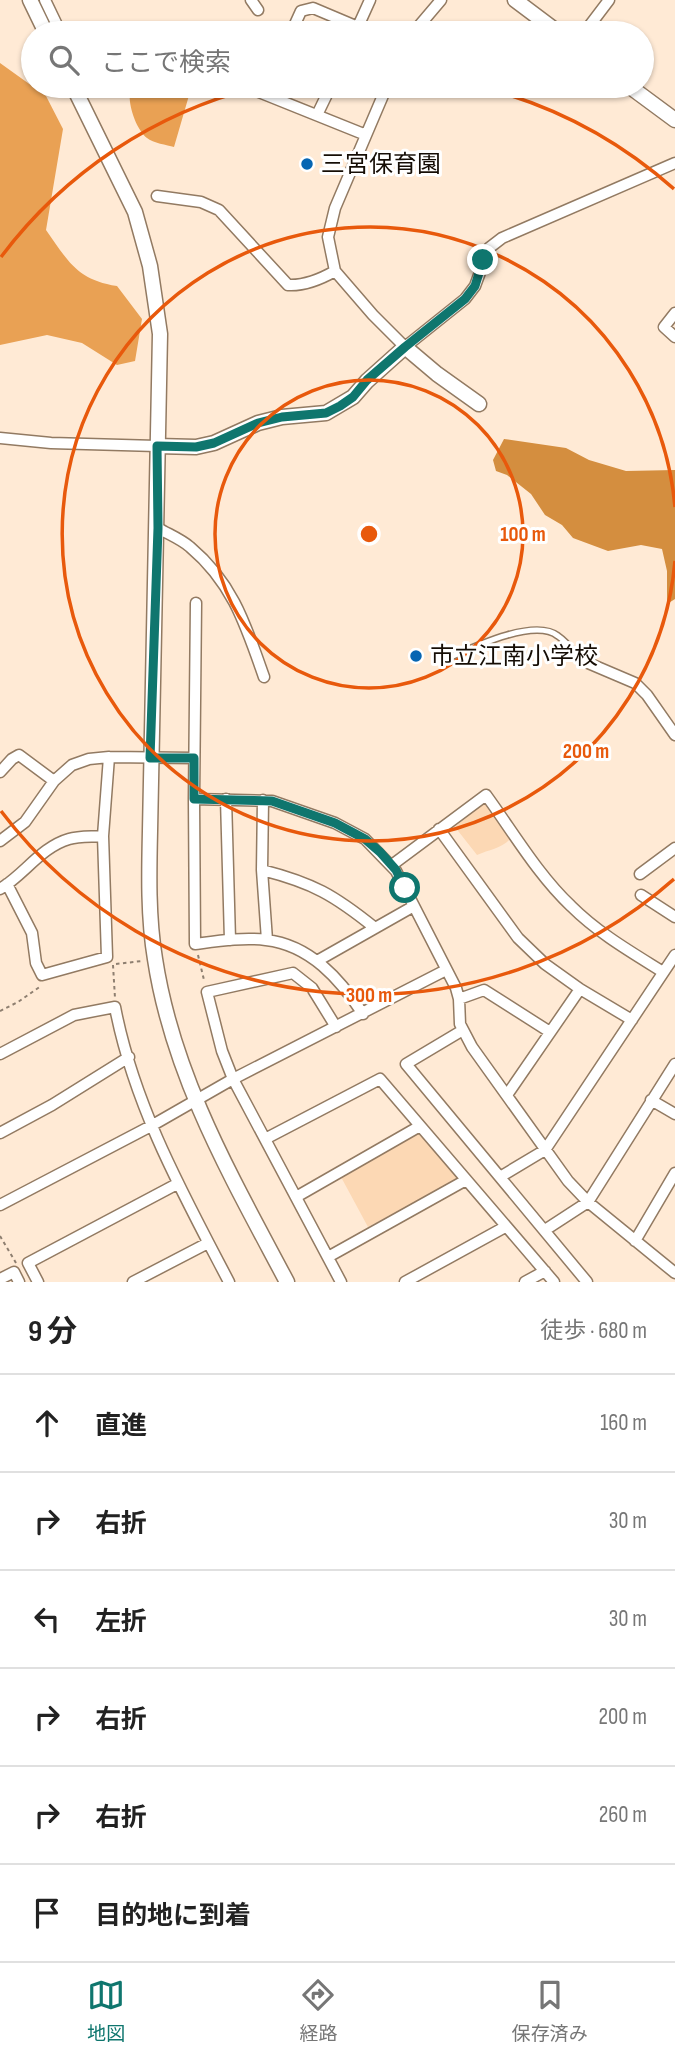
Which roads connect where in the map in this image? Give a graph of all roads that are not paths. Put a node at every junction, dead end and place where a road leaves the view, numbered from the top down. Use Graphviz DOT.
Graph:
graph roads {
  1 [pos="30,0"];
  2 [pos="45,0"];
  3 [pos="251,0"];
  4 [pos="370,0"];
  5 [pos="441,0"];
  6 [pos="515,0"];
  7 [pos="609,0"];
  8 [pos="258,10"];
  9 [pos="40,21"];
  10 [pos="55,21"];
  11 [pos="296,21"];
  12 [pos="338,21"];
  13 [pos="360,21"];
  14 [pos="423,21"];
  15 [pos="543,21"];
  16 [pos="593,21"];
  17 [pos="80,98"];
  18 [pos="282,98"];
  19 [pos="325,98"];
  20 [pos="382,98"];
  21 [pos="645,98"];
  22 [pos="317,115"];
  23 [pos="675,120"];
  24 [pos="366,135"];
  25 [pos="675,163"];
  26 [pos="157,196"];
  27 [pos="335,271"];
  28 [pos="675,313"];
  29 [pos="675,337"];
  30 [pos="405,347"];
  31 [pos="479,404"];
  32 [pos="0,438"];
  33 [pos="157,446"];
  34 [pos="158,528"];
  35 [pos="196,603"];
  36 [pos="444,660"];
  37 [pos="581,660"];
  38 [pos="264,677"];
  39 [pos="675,735"];
  40 [pos="109,757"];
  41 [pos="150,758"];
  42 [pos="194,758"];
  43 [pos="0,772"];
  44 [pos="54,782"];
  45 [pos="194,799"];
  46 [pos="226,799"];
  47 [pos="263,800"];
  48 [pos="439,829"];
  49 [pos="103,836"];
  50 [pos="0,841"];
  51 [pos="675,848"];
  52 [pos="391,865"];
  53 [pos="262,870"];
  54 [pos="640,874"];
  55 [pos="4,886"];
  56 [pos="640,895"];
  57 [pos="414,906"];
  58 [pos="675,917"];
  59 [pos="374,928"];
  60 [pos="230,940"];
  61 [pos="267,940"];
  62 [pos="675,955"];
  63 [pos="317,961"];
  64 [pos="446,970"];
  65 [pos="663,972"];
  66 [pos="580,989"];
  67 [pos="459,999"];
  68 [pos="363,1014"];
  69 [pos="632,1020"];
  70 [pos="336,1027"];
  71 [pos="463,1030"];
  72 [pos="550,1032"];
  73 [pos="0,1054"];
  74 [pos="129,1057"];
  75 [pos="675,1064"];
  76 [pos="233,1079"];
  77 [pos="507,1095"];
  78 [pos="194,1100"];
  79 [pos="651,1100"];
  80 [pos="675,1114"];
  81 [pos="151,1126"];
  82 [pos="420,1126"];
  83 [pos="0,1132"];
  84 [pos="265,1139"];
  85 [pos="545,1150"];
  86 [pos="675,1173"];
  87 [pos="500,1177"];
  88 [pos="466,1180"];
  89 [pos="177,1184"];
  90 [pos="296,1197"];
  91 [pos="588,1202"];
  92 [pos="0,1205"];
  93 [pos="505,1227"];
  94 [pos="545,1230"];
  95 [pos="635,1241"];
  96 [pos="208,1243"];
  97 [pos="328,1256"];
  98 [pos="545,1271"];
  99 [pos="675,1273"];
  100 [pos="0,1279"];
  101 [pos="19,1282"];
  102 [pos="38,1282"];
  103 [pos="133,1282"];
  104 [pos="229,1282"];
  105 [pos="287,1282"];
  106 [pos="341,1282"];
  107 [pos="405,1282"];
  108 [pos="525,1282"];
  109 [pos="554,1282"];
  110 [pos="587,1282"];
  1 -- 9 [label="street"];
  2 -- 10 [label="street"];
  3 -- 8 [label="street"];
  4 -- 13 [label="street"];
  5 -- 14 [label="street"];
  6 -- 15 [label="street"];
  7 -- 16 [label="street"];
  11 -- 12 [label="street"];
  17 -- 33 [label="street"];
  18 -- 22 [label="street"];
  19 -- 22 [label="street"];
  20 -- 24 [label="street"];
  21 -- 23 [label="street"];
  22 -- 24 [label="street"];
  24 -- 27 [label="street"];
  25 -- 30 [label="street"];
  26 -- 27 [label="street"];
  27 -- 30 [label="street"];
  28 -- 29 [label="street"];
  30 -- 31 [label="street"];
  30 -- 33 [label="street"];
  32 -- 33 [label="street"];
  33 -- 34 [label="street"];
  34 -- 38 [label="street"];
  34 -- 41 [label="street"];
  35 -- 42 [label="street"];
  36 -- 37 [label="lane"];
  37 -- 39 [label="street"];
  40 -- 41 [label="street"];
  40 -- 44 [label="street"];
  40 -- 49 [label="street"];
  41 -- 42 [label="street"];
  41 -- 78 [label="street"];
  42 -- 45 [label="street"];
  43 -- 44 [label="street"];
  44 -- 50 [label="street"];
  45 -- 46 [label="street"];
  45 -- 60 [label="street"];
  46 -- 47 [label="street"];
  46 -- 60 [label="street"];
  47 -- 52 [label="street"];
  47 -- 53 [label="street"];
  48 -- 52 [label="street"];
  48 -- 65 [label="street"];
  48 -- 66 [label="street"];
  49 -- 55 [label="street"];
  49 -- 55 [label="street"];
  51 -- 54 [label="street"];
  52 -- 57 [label="street"];
  53 -- 59 [label="street"];
  53 -- 61 [label="street"];
  56 -- 58 [label="street"];
  57 -- 59 [label="street"];
  57 -- 64 [label="street"];
  59 -- 63 [label="street"];
  60 -- 61 [label="street"];
  61 -- 63 [label="street"];
  62 -- 65 [label="street"];
  63 -- 68 [label="street"];
  64 -- 67 [label="street"];
  64 -- 68 [label="street"];
  65 -- 69 [label="street"];
  66 -- 69 [label="street"];
  66 -- 72 [label="street"];
  67 -- 71 [label="street"];
  67 -- 72 [label="street"];
  68 -- 70 [label="street"];
  69 -- 85 [label="street"];
  70 -- 76 [label="street"];
  70 -- 76 [label="street"];
  71 -- 77 [label="street"];
  71 -- 87 [label="street"];
  72 -- 77 [label="street"];
  73 -- 74 [label="street"];
  74 -- 81 [label="street"];
  74 -- 83 [label="street"];
  75 -- 79 [label="street"];
  76 -- 78 [label="street"];
  76 -- 84 [label="street"];
  77 -- 85 [label="street"];
  78 -- 81 [label="street"];
  78 -- 105 [label="street"];
  79 -- 80 [label="street"];
  79 -- 91 [label="street"];
  81 -- 89 [label="street"];
  81 -- 92 [label="street"];
  82 -- 84 [label="street"];
  82 -- 88 [label="street"];
  82 -- 90 [label="street"];
  84 -- 90 [label="street"];
  85 -- 87 [label="street"];
  85 -- 91 [label="street"];
  86 -- 95 [label="street"];
  87 -- 94 [label="street"];
  88 -- 93 [label="street"];
  88 -- 97 [label="street"];
  89 -- 96 [label="street"];
  89 -- 102 [label="street"];
  90 -- 97 [label="street"];
  91 -- 94 [label="street"];
  91 -- 95 [label="street"];
  93 -- 98 [label="street"];
  93 -- 107 [label="street"];
  94 -- 110 [label="street"];
  95 -- 99 [label="street"];
  96 -- 103 [label="street"];
  96 -- 104 [label="street"];
  97 -- 106 [label="street"];
  98 -- 108 [label="street"];
  98 -- 109 [label="street"];
  100 -- 101 [label="street"];
}
